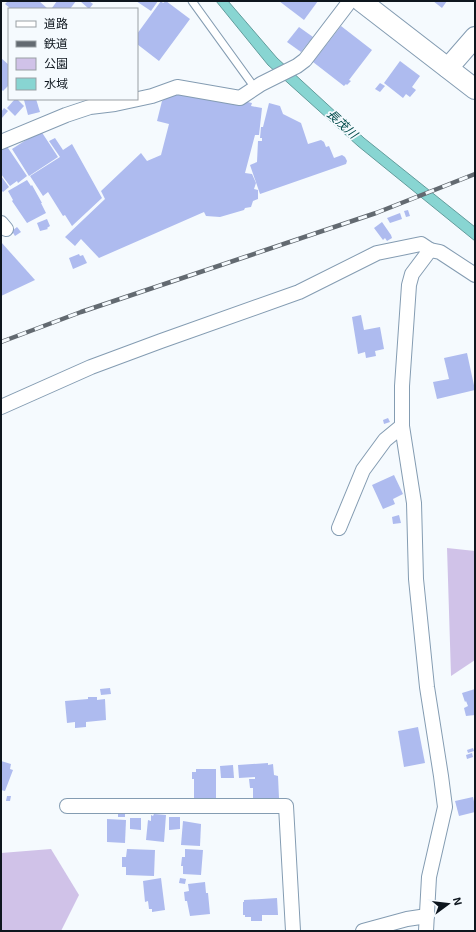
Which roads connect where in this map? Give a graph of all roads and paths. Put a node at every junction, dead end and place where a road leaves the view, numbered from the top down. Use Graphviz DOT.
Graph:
graph roads {
  1 [pos="192,1"];
  2 [pos="350,1"];
  3 [pos="362,1"];
  4 [pos="475,37"];
  5 [pos="448,68"];
  6 [pos="258,86"];
  7 [pos="475,89"];
  8 [pos="138,99"];
  9 [pos="134,100"];
  10 [pos="1,142"];
  11 [pos="430,250"];
  12 [pos="475,275"];
  13 [pos="1,407"];
  14 [pos="402,426"];
  15 [pos="338,528"];
  16 [pos="67,806"];
  17 [pos="427,916"];
  18 [pos="293,931"];
  19 [pos="363,931"];
  20 [pos="426,931"];
  1 -- 6 [label="lane"];
  2 -- 6 [label="street"];
  3 -- 5 [label="street"];
  4 -- 5 [label="street"];
  5 -- 7 [label="street"];
  6 -- 8 [label="street"];
  9 -- 10 [label="street"];
  11 -- 12 [label="street"];
  11 -- 13 [label="street"];
  11 -- 14 [label="street"];
  14 -- 15 [label="street"];
  14 -- 17 [label="street"];
  16 -- 18 [label="street"];
  17 -- 19 [label="street"];
  17 -- 20 [label="street"];
}
